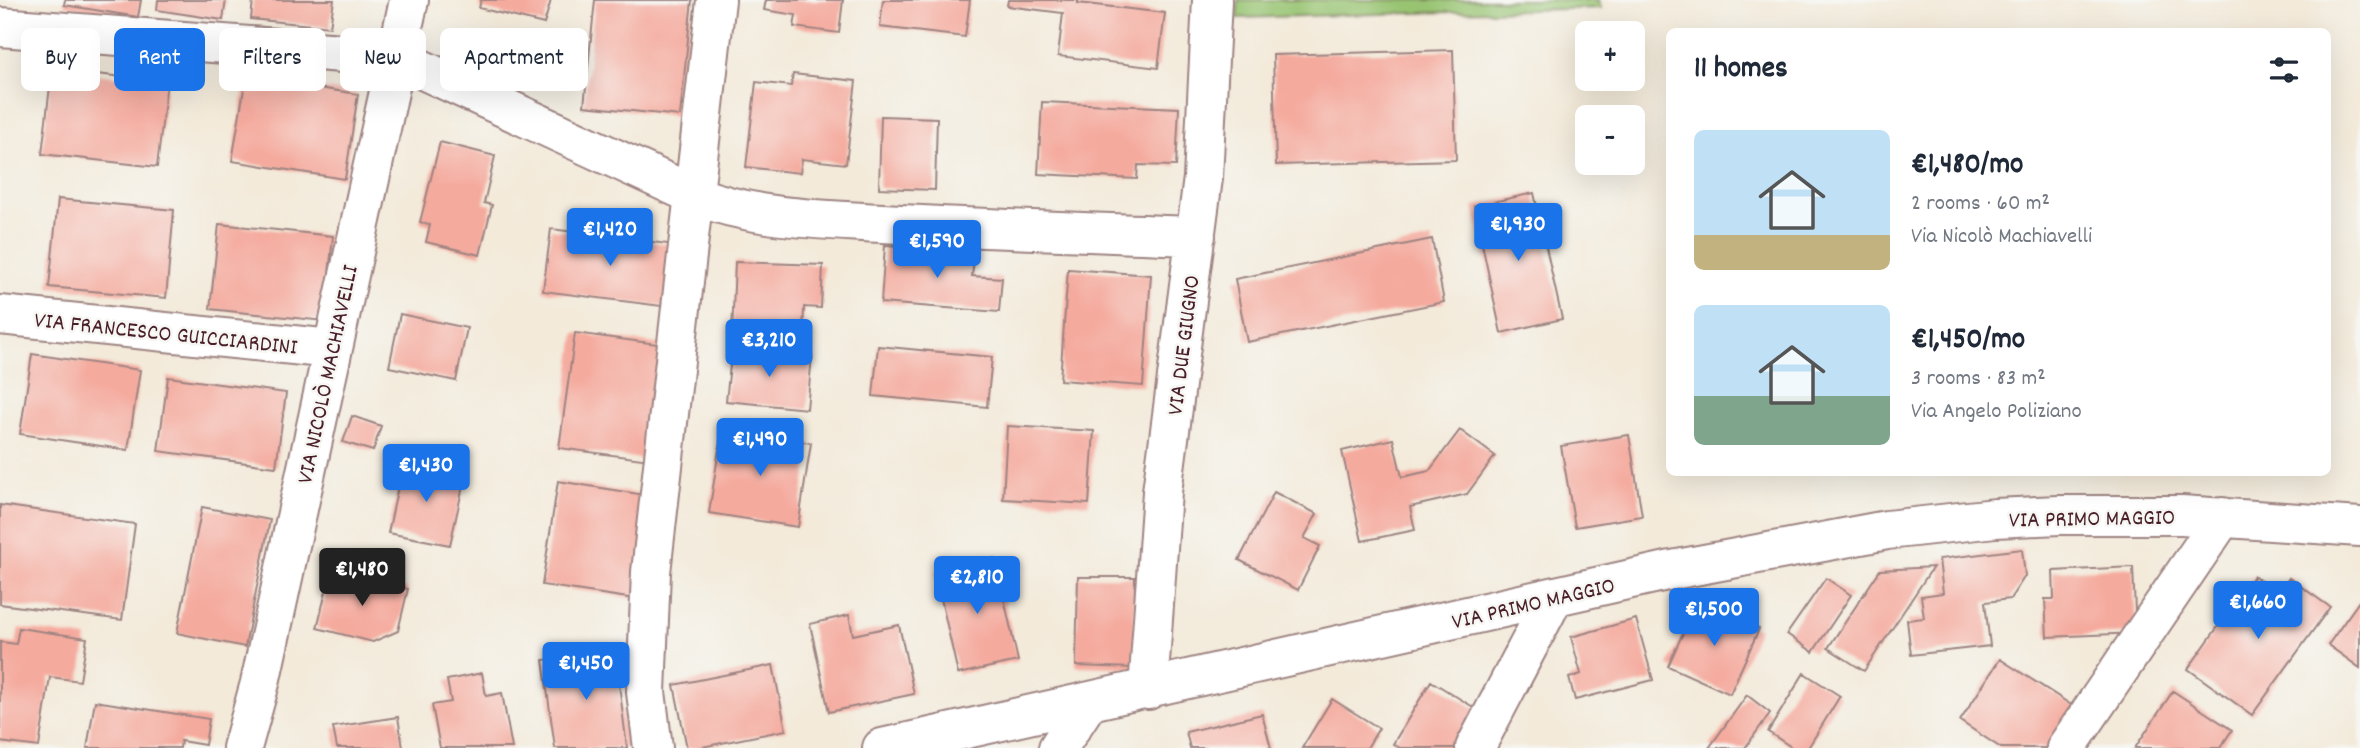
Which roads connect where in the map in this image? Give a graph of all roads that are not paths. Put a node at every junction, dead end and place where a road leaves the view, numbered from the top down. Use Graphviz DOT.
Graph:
graph roads {
  1 [pos="409,0"];
  2 [pos="716,0"];
  3 [pos="1212,0"];
  4 [pos="0,27"];
  5 [pos="402,28"];
  6 [pos="340,53"];
  7 [pos="426,71"];
  8 [pos="388,91"];
  9 [pos="694,195"];
  10 [pos="1196,236"];
  11 [pos="0,315"];
  12 [pos="332,349"];
  13 [pos="2223,517"];
  14 [pos="2360,527"];
  15 [pos="1554,597"];
  16 [pos="1147,690"];
  17 [pos="1088,702"];
  18 [pos="930,743"];
  19 [pos="242,748"];
  20 [pos="653,748"];
  21 [pos="883,748"];
  22 [pos="1058,748"];
  23 [pos="1475,748"];
  24 [pos="2066,748"];
  1 -- 5 [label="street, VIA NICOLÒ MACHIAVELLI"];
  2 -- 9 [label="street"];
  3 -- 10 [label="street, VIA DUE GIUGNO"];
  4 -- 6 [label="street"];
  7 -- 9 [label="street"];
  8 -- 12 [label="street, VIA NICOLÒ MACHIAVELLI"];
  9 -- 10 [label="street"];
  9 -- 20 [label="street"];
  10 -- 16 [label="street, VIA DUE GIUGNO"];
  11 -- 12 [label="street, VIA FRANCESCO GUICCIARDINI"];
  12 -- 19 [label="street, VIA NICOLÒ MACHIAVELLI"];
  13 -- 14 [label="street, VIA PRIMO MAGGIO"];
  13 -- 15 [label="street, VIA PRIMO MAGGIO"];
  13 -- 24 [label="street"];
  15 -- 16 [label="street, VIA PRIMO MAGGIO"];
  15 -- 23 [label="street"];
  16 -- 17 [label="street, VIA PRIMO MAGGIO"];
  17 -- 18 [label="street, VIA PRIMO MAGGIO"];
  17 -- 22 [label="street"];
  18 -- 21 [label="street, VIA PRIMO MAGGIO"];
}
